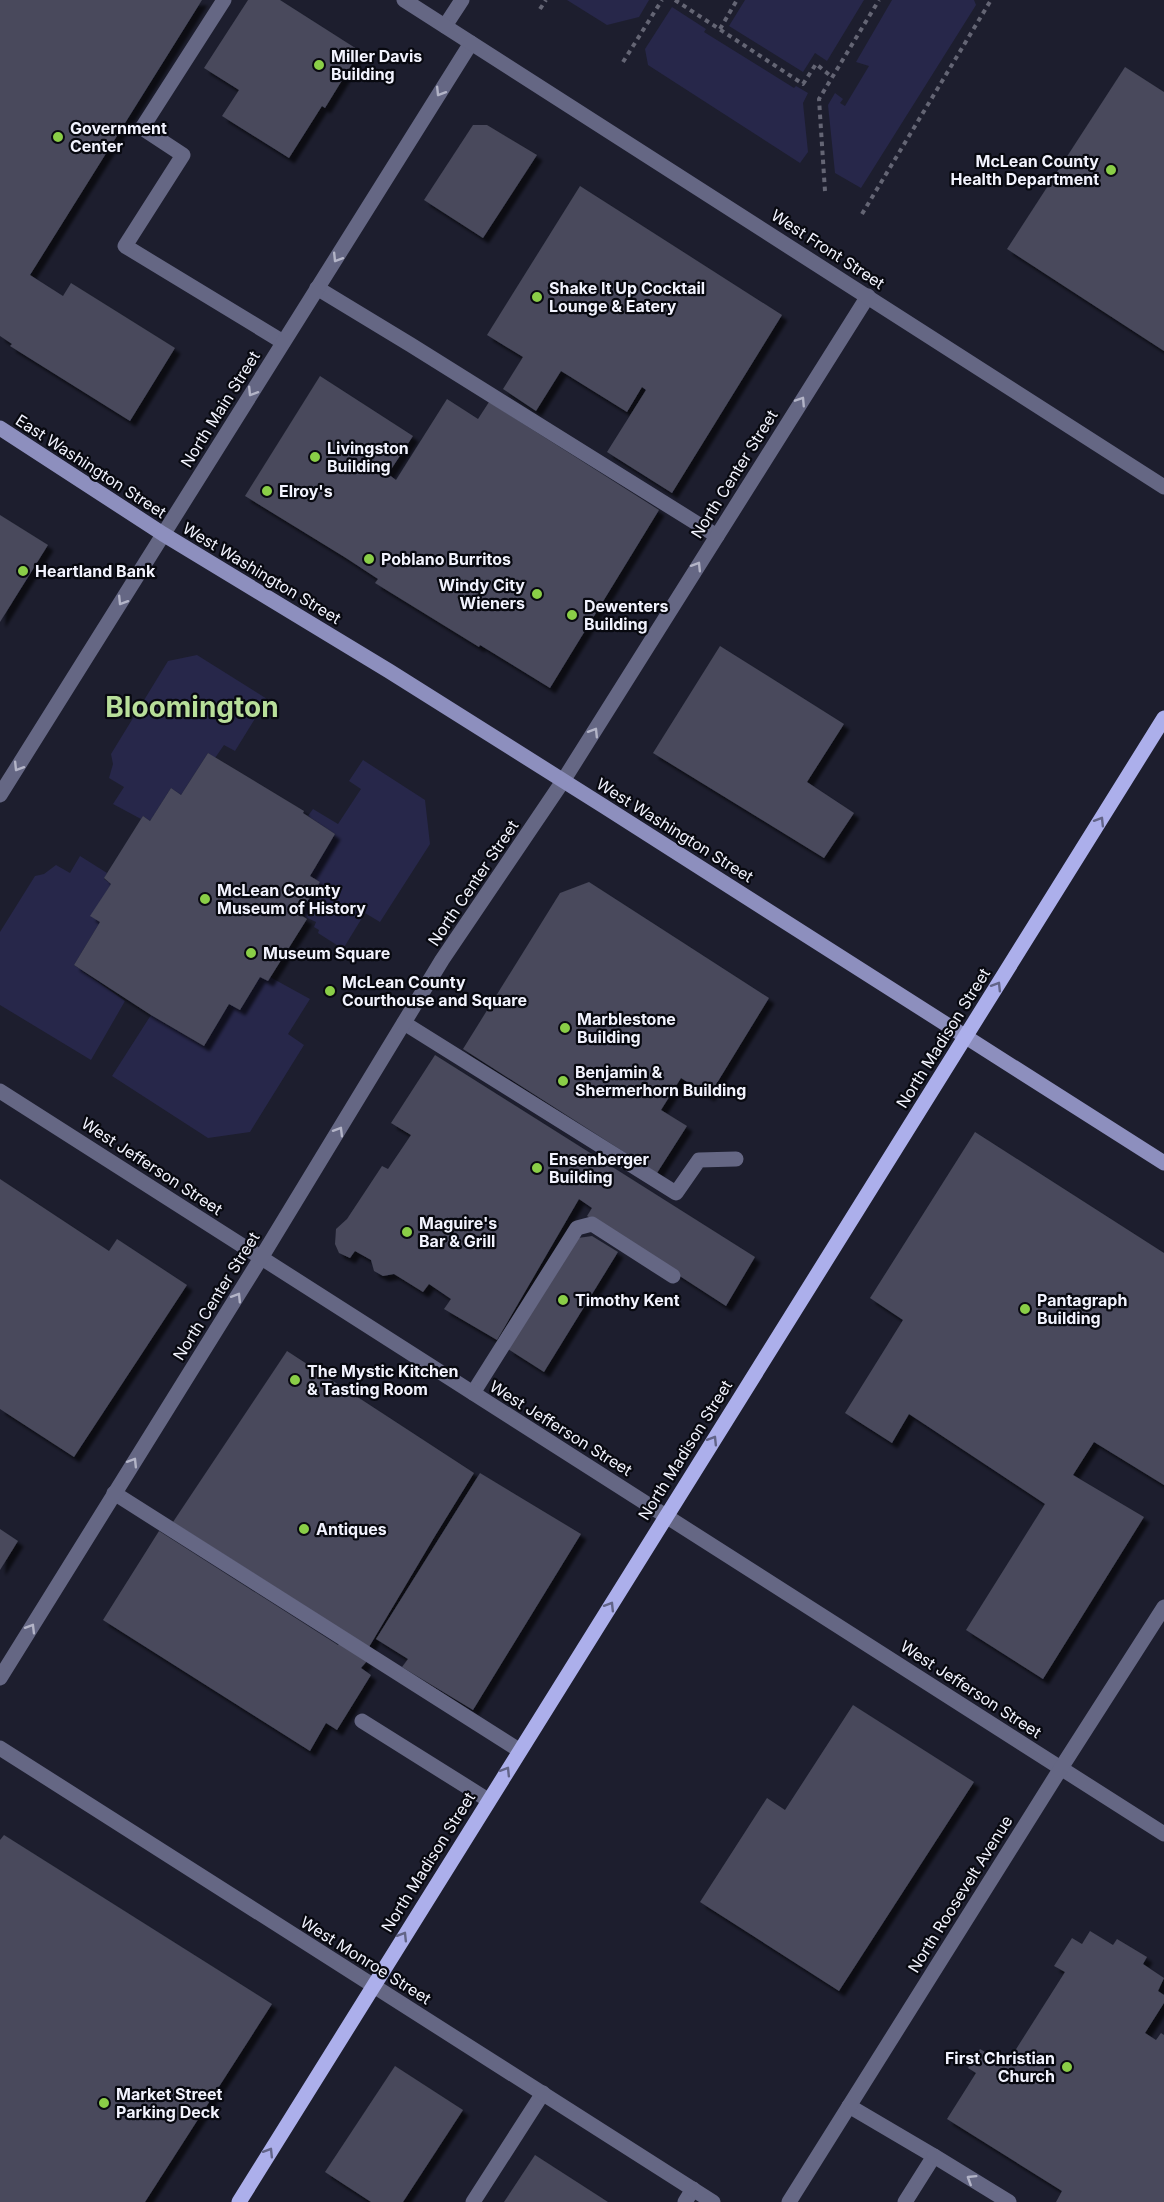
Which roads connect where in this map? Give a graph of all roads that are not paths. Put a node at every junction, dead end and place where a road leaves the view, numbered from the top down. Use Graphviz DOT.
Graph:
graph roads {
  1 [pos="224,0"];
  2 [pos="404,0"];
  3 [pos="462,0"];
  4 [pos="445,26"];
  5 [pos="471,43"];
  6 [pos="317,288"];
  7 [pos="868,296"];
  8 [pos="283,342"];
  9 [pos="0,428"];
  10 [pos="1164,487"];
  11 [pos="163,534"];
  12 [pos="717,536"];
  13 [pos="1164,718"];
  14 [pos="563,781"];
  15 [pos="0,795"];
  16 [pos="404,1023"];
  17 [pos="966,1036"];
  18 [pos="0,1091"];
  19 [pos="736,1159"];
  20 [pos="1164,1163"];
  21 [pos="261,1258"];
  22 [pos="673,1276"];
  23 [pos="473,1393"];
  24 [pos="114,1493"];
  25 [pos="666,1516"];
  26 [pos="1164,1607"];
  27 [pos="0,1678"];
  28 [pos="362,1721"];
  29 [pos="0,1748"];
  30 [pos="519,1750"];
  31 [pos="1061,1768"];
  32 [pos="488,1800"];
  33 [pos="1164,1834"];
  34 [pos="372,1986"];
  35 [pos="543,2092"];
  36 [pos="849,2106"];
  37 [pos="934,2156"];
  38 [pos="689,2196"];
  39 [pos="239,2202"];
  40 [pos="473,2202"];
  41 [pos="713,2202"];
  42 [pos="789,2202"];
  43 [pos="905,2202"];
  44 [pos="1009,2202"];
  1 -- 8 [label="street"];
  2 -- 4 [label="street, West Front Street"];
  3 -- 4 [label="street"];
  4 -- 5 [label="street, West Front Street"];
  5 -- 6 [label="street, North Main Street, one-way"];
  5 -- 7 [label="street, West Front Street"];
  6 -- 8 [label="street, North Main Street"];
  6 -- 12 [label="street"];
  7 -- 10 [label="street, West Front Street"];
  12 -- 7 [label="street, North Center Street, one-way"];
  8 -- 11 [label="street, North Main Street, one-way"];
  9 -- 11 [label="main road, East Washington Street"];
  11 -- 14 [label="main road, West Washington Street"];
  11 -- 15 [label="street, North Main Street, one-way"];
  14 -- 12 [label="street, North Center Street, one-way"];
  17 -- 13 [label="main road, North Madison Street, one-way"];
  14 -- 16 [label="street, North Center Street"];
  14 -- 17 [label="main road, West Washington Street"];
  16 -- 19 [label="street"];
  21 -- 16 [label="street, North Center Street, one-way"];
  17 -- 20 [label="main road, West Washington Street"];
  25 -- 17 [label="main road, North Madison Street, one-way"];
  18 -- 21 [label="street, West Jefferson Street"];
  21 -- 23 [label="street, West Jefferson Street"];
  24 -- 21 [label="street, North Center Street, one-way"];
  22 -- 23 [label="street"];
  23 -- 25 [label="street, West Jefferson Street"];
  27 -- 24 [label="street, North Center Street, one-way"];
  24 -- 30 [label="street"];
  30 -- 25 [label="main road, North Madison Street, one-way"];
  25 -- 31 [label="street, West Jefferson Street"];
  26 -- 31 [label="street, North Roosevelt Avenue"];
  28 -- 32 [label="street"];
  29 -- 34 [label="street, West Monroe Street"];
  32 -- 30 [label="main road, North Madison Street, one-way"];
  31 -- 33 [label="street, West Jefferson Street"];
  31 -- 36 [label="street, North Roosevelt Avenue"];
  34 -- 32 [label="main road, North Madison Street, one-way"];
  34 -- 35 [label="street, West Monroe Street"];
  39 -- 34 [label="main road, North Madison Street, one-way"];
  35 -- 38 [label="street, West Monroe Street"];
  35 -- 40 [label="street"];
  36 -- 37 [label="street"];
  36 -- 42 [label="street, North Roosevelt Avenue"];
  37 -- 43 [label="street"];
  44 -- 37 [label="street, one-way"];
  38 -- 41 [label="street, West Monroe Street"];
}
